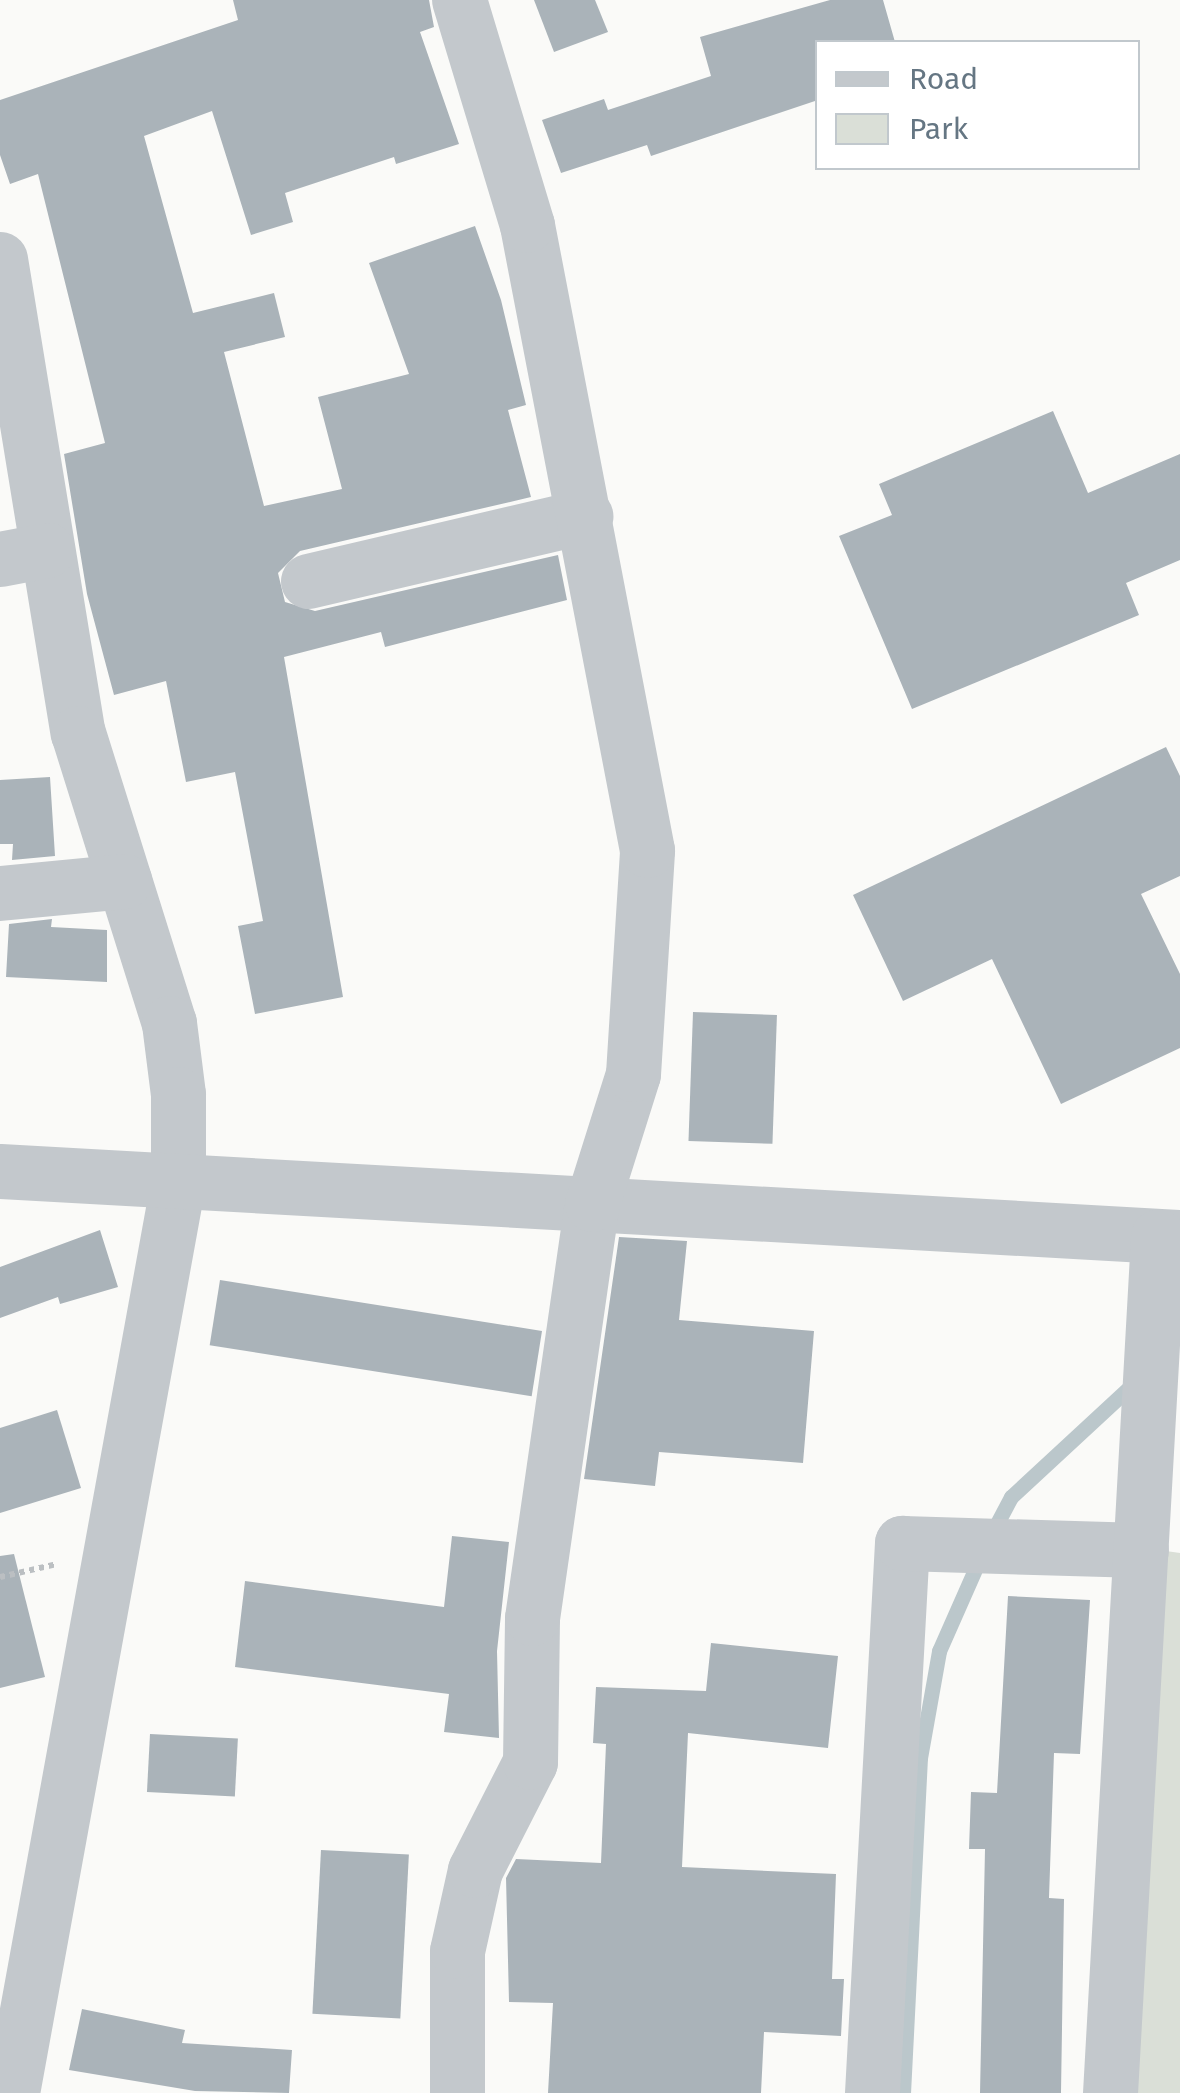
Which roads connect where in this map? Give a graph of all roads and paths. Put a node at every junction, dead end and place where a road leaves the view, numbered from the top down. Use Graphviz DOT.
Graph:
graph roads {
  1 [pos="459,0"];
  2 [pos="0,259"];
  3 [pos="586,516"];
  4 [pos="24,554"];
  5 [pos="308,581"];
  6 [pos="124,881"];
  7 [pos="0,894"];
  8 [pos="0,1171"];
  9 [pos="178,1182"];
  10 [pos="592,1204"];
  11 [pos="1169,1237"];
  12 [pos="1165,1396"];
  13 [pos="1141,1550"];
  14 [pos="12,2093"];
  15 [pos="457,2093"];
  16 [pos="872,2093"];
  17 [pos="1110,2093"];
  1 -- 3 [label="street"];
  2 -- 4 [label="street"];
  3 -- 5 [label="street"];
  3 -- 10 [label="street"];
  4 -- 6 [label="street"];
  6 -- 7 [label="street"];
  6 -- 9 [label="street"];
  8 -- 9 [label="street"];
  9 -- 10 [label="street"];
  9 -- 14 [label="street"];
  10 -- 11 [label="street"];
  10 -- 15 [label="street"];
  11 -- 12 [label="street"];
  12 -- 13 [label="street"];
  13 -- 16 [label="street"];
  13 -- 17 [label="street"];
}
